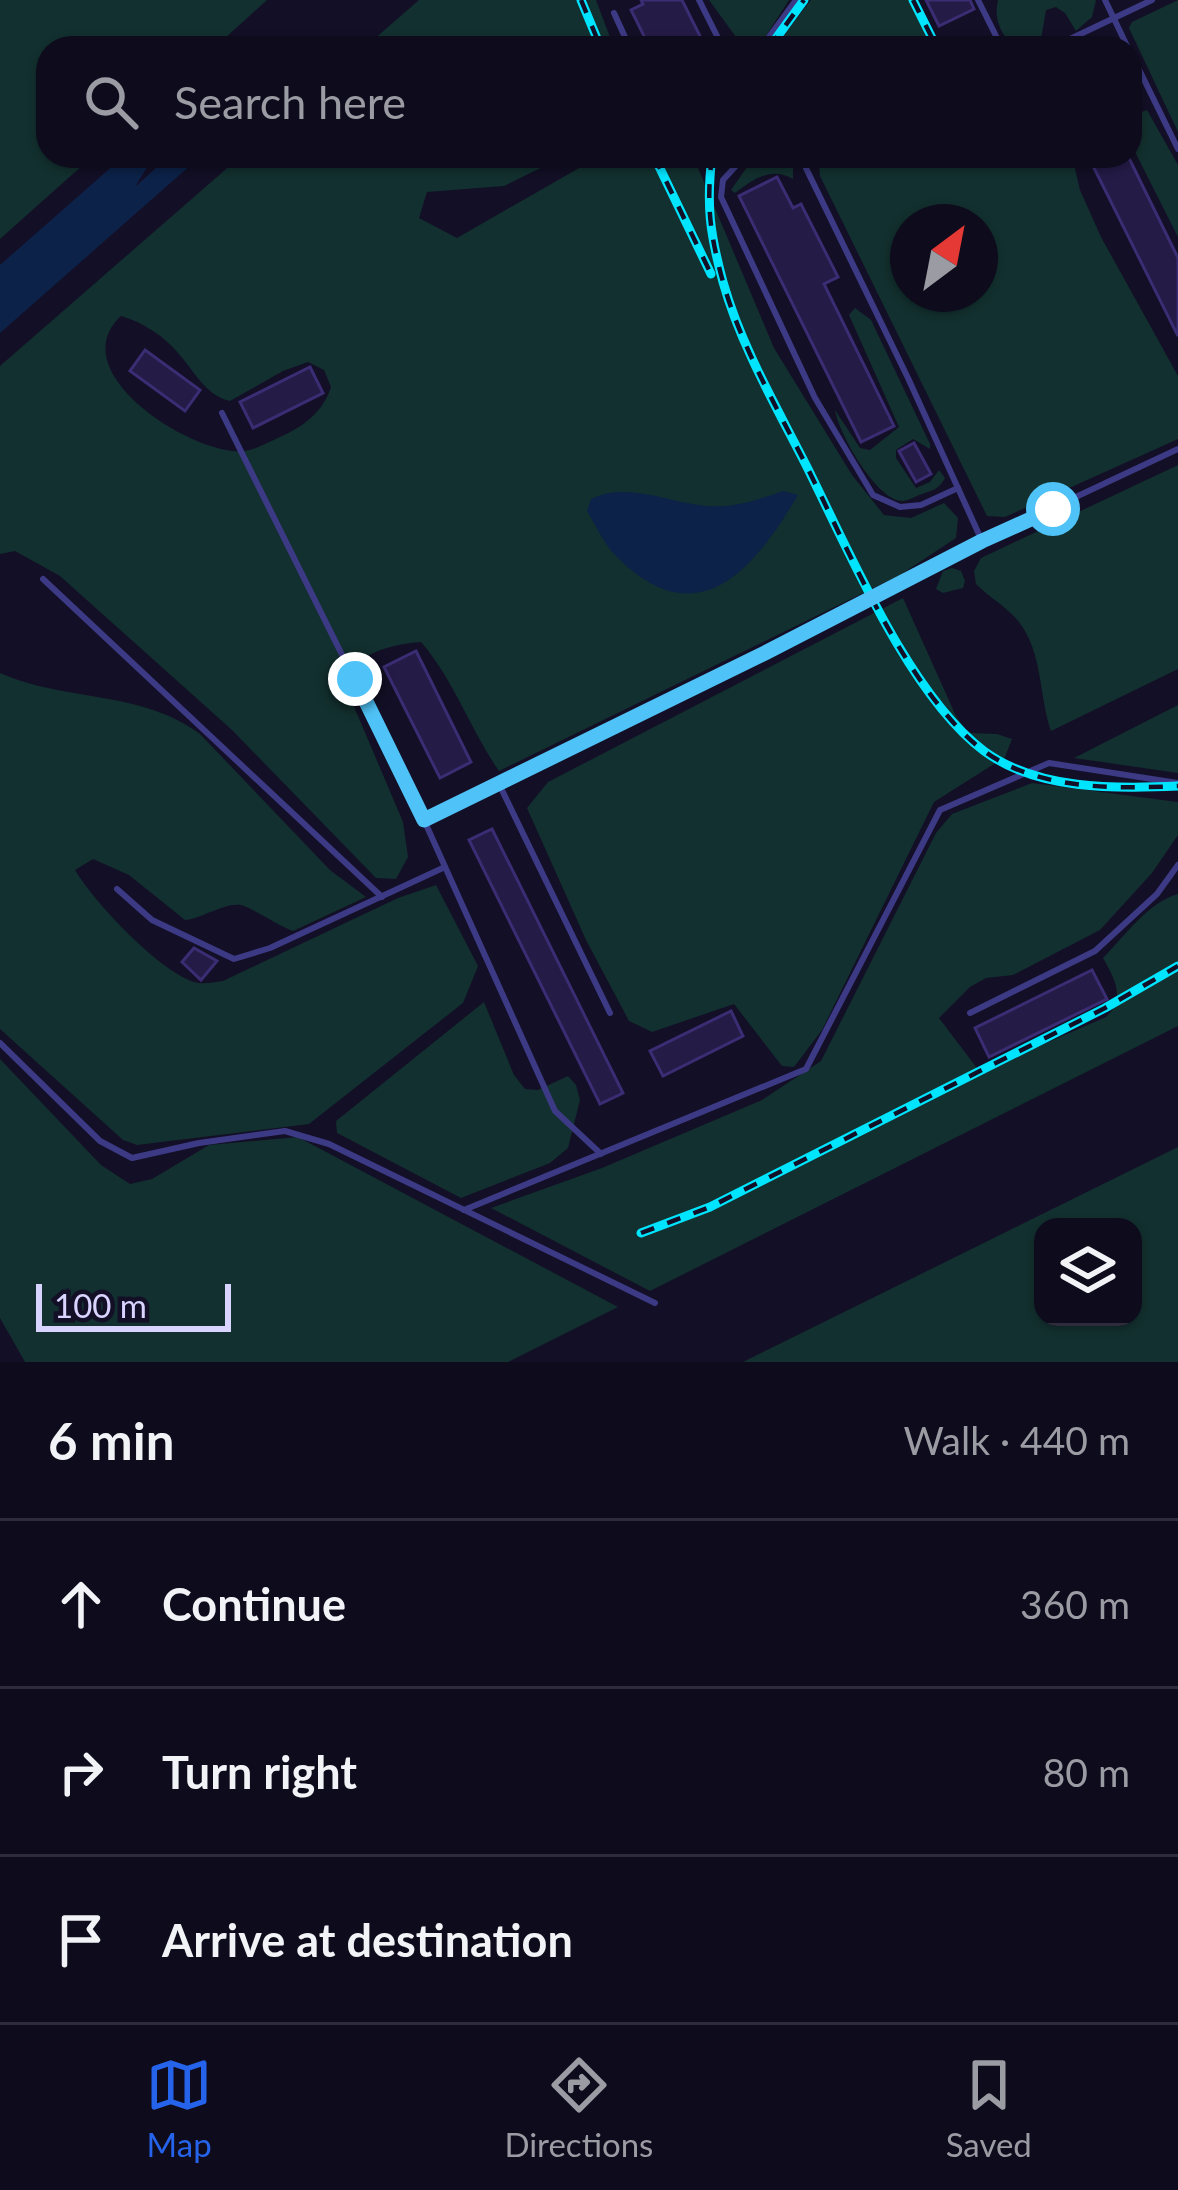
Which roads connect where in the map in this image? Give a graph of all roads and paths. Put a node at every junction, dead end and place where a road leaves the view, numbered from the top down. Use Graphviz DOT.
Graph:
graph roads {
  1 [pos="699,0"];
  2 [pos="796,0"];
  3 [pos="979,0"];
  4 [pos="1105,0"];
  5 [pos="1152,0"];
  6 [pos="614,14"];
  7 [pos="1114,18"];
  8 [pos="624,36"];
  9 [pos="717,36"];
  10 [pos="770,36"];
  11 [pos="996,36"];
  12 [pos="1076,36"];
  13 [pos="1122,36"];
  14 [pos="1142,76"];
  15 [pos="1178,149"];
  16 [pos="731,168"];
  17 [pos="806,168"];
  18 [pos="222,413"];
  19 [pos="1178,449"];
  20 [pos="958,488"];
  21 [pos="982,541"];
  22 [pos="43,580"];
  23 [pos="1178,783"];
  24 [pos="499,784"];
  25 [pos="424,820"];
  26 [pos="1178,865"];
  27 [pos="445,867"];
  28 [pos="117,889"];
  29 [pos="382,897"];
  30 [pos="610,1013"];
  31 [pos="970,1013"];
  32 [pos="0,1043"];
  33 [pos="601,1154"];
  34 [pos="464,1210"];
  35 [pos="655,1303"];
  1 -- 9 [label="lane"];
  2 -- 10 [label="lane"];
  3 -- 11 [label="lane"];
  4 -- 7 [label="lane"];
  5 -- 7 [label="lane"];
  6 -- 8 [label="lane"];
  7 -- 12 [label="lane"];
  7 -- 13 [label="lane"];
  14 -- 15 [label="lane"];
  16 -- 20 [label="lane"];
  17 -- 20 [label="lane"];
  18 -- 25 [label="lane"];
  19 -- 21 [label="lane"];
  20 -- 21 [label="lane"];
  21 -- 24 [label="lane"];
  22 -- 29 [label="lane"];
  23 -- 33 [label="lane"];
  24 -- 25 [label="lane"];
  24 -- 30 [label="lane"];
  25 -- 27 [label="lane"];
  26 -- 31 [label="lane"];
  27 -- 29 [label="lane"];
  27 -- 33 [label="lane"];
  28 -- 29 [label="lane"];
  32 -- 34 [label="lane"];
  33 -- 34 [label="lane"];
  34 -- 35 [label="lane"];
}
